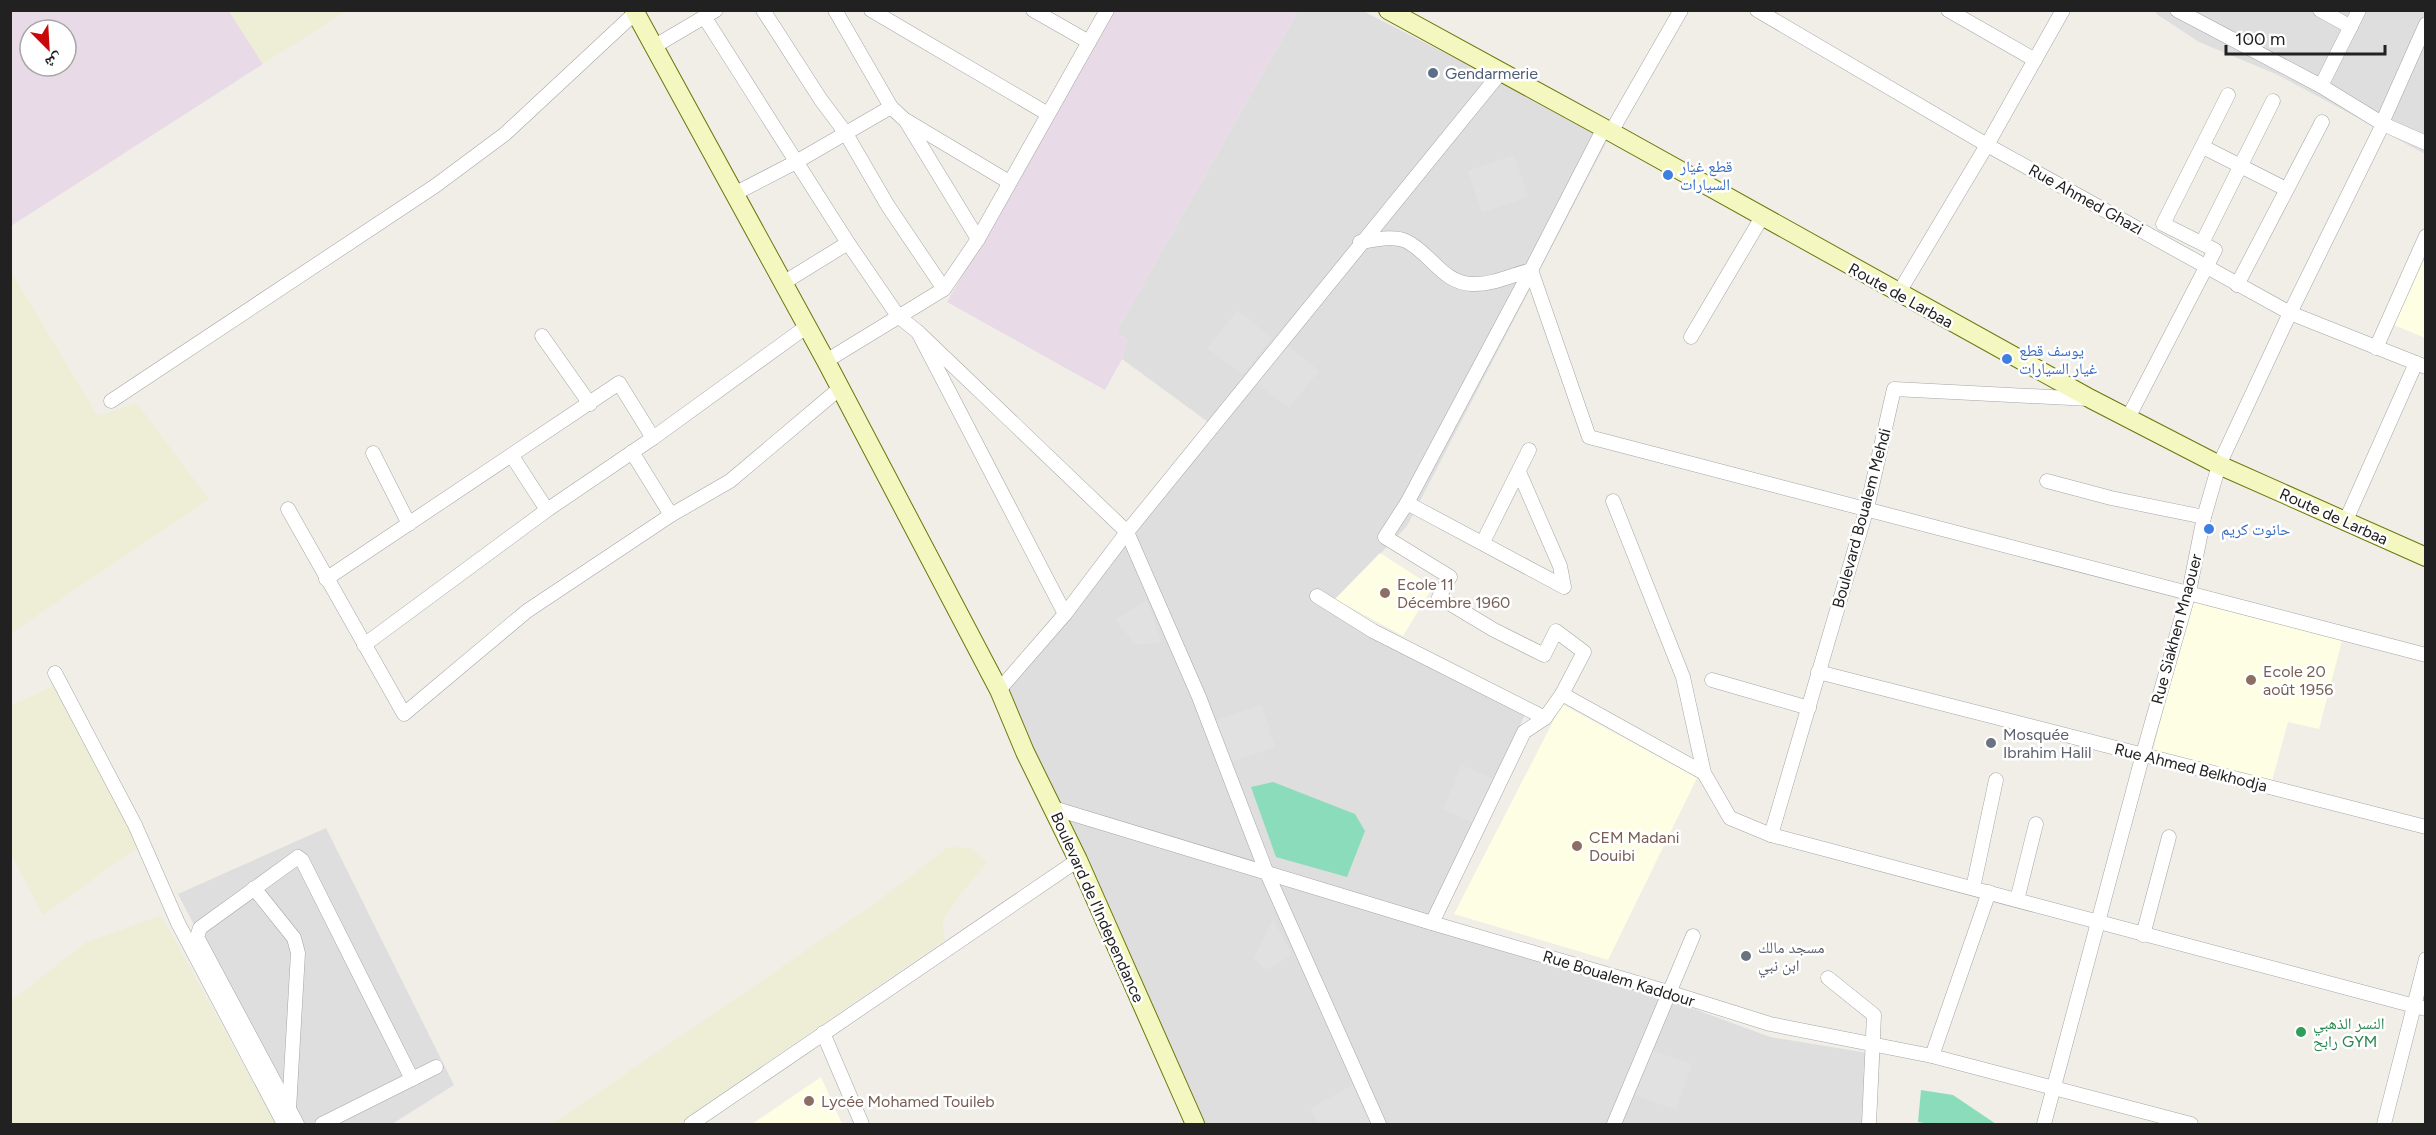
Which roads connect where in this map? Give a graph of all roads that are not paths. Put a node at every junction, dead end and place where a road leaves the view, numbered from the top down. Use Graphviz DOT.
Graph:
graph roads {
  1 [pos="763,10"];
  2 [pos="835,10"];
  3 [pos="871,10"];
  4 [pos="1034,10"];
  5 [pos="1107,10"];
  6 [pos="1388,10"];
  7 [pos="1681,10"];
  8 [pos="1757,10"];
  9 [pos="1948,10"];
  10 [pos="2063,10"];
  11 [pos="2177,10"];
  12 [pos="2320,10"];
  13 [pos="2359,10"];
  14 [pos="634,12"];
  15 [pos="711,14"];
  16 [pos="2426,24"];
  17 [pos="2351,27"];
  18 [pos="1089,42"];
  19 [pos="655,46"];
  20 [pos="2426,46"];
  21 [pos="2035,60"];
  22 [pos="1501,72"];
  23 [pos="2321,86"];
  24 [pos="2228,95"];
  25 [pos="2273,101"];
  26 [pos="891,107"];
  27 [pos="1048,114"];
  28 [pos="906,121"];
  29 [pos="2322,122"];
  30 [pos="2384,124"];
  31 [pos="1607,130"];
  32 [pos="845,132"];
  33 [pos="2426,143"];
  34 [pos="1988,145"];
  35 [pos="2203,147"];
  36 [pos="796,162"];
  37 [pos="2241,165"];
  38 [pos="1009,182"];
  39 [pos="2286,189"];
  40 [pos="734,194"];
  41 [pos="1762,217"];
  42 [pos="2426,236"];
  43 [pos="978,239"];
  44 [pos="1360,242"];
  45 [pos="848,243"];
  46 [pos="2202,243"];
  47 [pos="2207,266"];
  48 [pos="1531,270"];
  49 [pos="783,283"];
  50 [pos="2237,285"];
  51 [pos="945,289"];
  52 [pos="1898,294"];
  53 [pos="2290,313"];
  54 [pos="898,316"];
  55 [pos="806,327"];
  56 [pos="918,332"];
  57 [pos="542,336"];
  58 [pos="1691,337"];
  59 [pos="2376,348"];
  60 [pos="826,361"];
  61 [pos="2421,365"];
  62 [pos="839,389"];
  63 [pos="2091,399"];
  64 [pos="111,400"];
  65 [pos="590,404"];
  66 [pos="2128,418"];
  67 [pos="653,438"];
  68 [pos="1529,450"];
  69 [pos="633,452"];
  70 [pos="373,453"];
  71 [pos="512,456"];
  72 [pos="2219,465"];
  73 [pos="1519,472"];
  74 [pos="2047,482"];
  75 [pos="1613,501"];
  76 [pos="1407,503"];
  77 [pos="1867,508"];
  78 [pos="288,509"];
  79 [pos="547,510"];
  80 [pos="671,515"];
  81 [pos="2204,517"];
  82 [pos="2346,520"];
  83 [pos="409,524"];
  84 [pos="1126,532"];
  85 [pos="1483,542"];
  86 [pos="2426,557"];
  87 [pos="326,579"];
  88 [pos="2189,592"];
  89 [pos="1317,596"];
  90 [pos="1065,614"];
  91 [pos="364,645"];
  92 [pos="2426,655"];
  93 [pos="1818,672"];
  94 [pos="55,673"];
  95 [pos="1712,680"];
  96 [pos="999,690"];
  97 [pos="1562,694"];
  98 [pos="1809,708"];
  99 [pos="1545,718"];
  100 [pos="2143,754"];
  101 [pos="1704,773"];
  102 [pos="1996,780"];
  103 [pos="1053,808"];
  104 [pos="2036,824"];
  105 [pos="2426,827"];
  106 [pos="1772,835"];
  107 [pos="2169,837"];
  108 [pos="1078,860"];
  109 [pos="1266,871"];
  110 [pos="254,888"];
  111 [pos="1973,888"];
  112 [pos="1989,892"];
  113 [pos="2017,900"];
  114 [pos="2099,921"];
  115 [pos="1432,923"];
  116 [pos="2143,935"];
  117 [pos="1693,936"];
  118 [pos="2426,959"];
  119 [pos="1828,978"];
  120 [pos="1668,992"];
  121 [pos="2419,1007"];
  122 [pos="823,1033"];
  123 [pos="1873,1044"];
  124 [pos="1932,1056"];
  125 [pos="436,1067"];
  126 [pos="412,1079"];
  127 [pos="2054,1090"];
  128 [pos="289,1109"];
  129 [pos="284,1125"];
  130 [pos="297,1125"];
  131 [pos="322,1125"];
  132 [pos="691,1125"];
  133 [pos="862,1125"];
  134 [pos="1195,1125"];
  135 [pos="1379,1125"];
  136 [pos="1614,1125"];
  137 [pos="1869,1125"];
  138 [pos="2044,1125"];
  139 [pos="2191,1125"];
  140 [pos="2385,1125"];
  1 -- 32 [label="street"];
  2 -- 26 [label="street"];
  3 -- 27 [label="street"];
  4 -- 18 [label="street"];
  5 -- 18 [label="street"];
  6 -- 22 [label="street, Route de Larbaa"];
  7 -- 31 [label="street"];
  8 -- 34 [label="street, Rue Ahmed Ghazi"];
  9 -- 21 [label="street"];
  10 -- 21 [label="street"];
  11 -- 23 [label="street"];
  12 -- 17 [label="street"];
  13 -- 17 [label="street"];
  14 -- 19 [label="street, Boulevard de l'Independance"];
  14 -- 64 [label="street"];
  15 -- 19 [label="street"];
  15 -- 36 [label="street"];
  16 -- 30 [label="street"];
  17 -- 23 [label="street"];
  18 -- 27 [label="street"];
  19 -- 40 [label="street, Boulevard de l'Independance"];
  20 -- 30 [label="street"];
  21 -- 34 [label="street"];
  22 -- 31 [label="street, Route de Larbaa"];
  22 -- 44 [label="street"];
  23 -- 30 [label="street"];
  24 -- 35 [label="street"];
  25 -- 37 [label="street"];
  26 -- 28 [label="street"];
  26 -- 32 [label="street"];
  27 -- 38 [label="street"];
  28 -- 38 [label="street"];
  28 -- 43 [label="street"];
  29 -- 39 [label="street"];
  30 -- 33 [label="street"];
  30 -- 53 [label="street, Rue Siakhen Mnaouer"];
  31 -- 41 [label="street, Route de Larbaa"];
  31 -- 48 [label="street"];
  32 -- 36 [label="street"];
  32 -- 51 [label="street"];
  34 -- 47 [label="street, Rue Ahmed Ghazi"];
  34 -- 52 [label="street"];
  35 -- 37 [label="street"];
  35 -- 46 [label="street"];
  36 -- 40 [label="street"];
  36 -- 45 [label="street"];
  37 -- 39 [label="street"];
  37 -- 46 [label="street"];
  38 -- 43 [label="street"];
  39 -- 50 [label="street"];
  40 -- 49 [label="street, Boulevard de l'Independance"];
  41 -- 52 [label="street, Route de Larbaa"];
  41 -- 58 [label="street"];
  42 -- 59 [label="street"];
  43 -- 51 [label="street"];
  44 -- 48 [label="street"];
  44 -- 84 [label="street"];
  45 -- 49 [label="street"];
  45 -- 54 [label="street"];
  46 -- 47 [label="street"];
  47 -- 50 [label="street, Rue Ahmed Ghazi"];
  47 -- 66 [label="street"];
  48 -- 76 [label="street"];
  48 -- 77 [label="street"];
  49 -- 55 [label="street, Boulevard de l'Independance"];
  50 -- 53 [label="street, Rue Ahmed Ghazi"];
  51 -- 54 [label="street"];
  52 -- 63 [label="street, Route de Larbaa"];
  53 -- 59 [label="street, Rue Ahmed Ghazi"];
  53 -- 72 [label="street, Rue Siakhen Mnaouer"];
  54 -- 56 [label="street"];
  54 -- 60 [label="street"];
  55 -- 60 [label="street, Boulevard de l'Independance"];
  55 -- 67 [label="street"];
  56 -- 84 [label="street"];
  56 -- 90 [label="street"];
  57 -- 65 [label="street"];
  59 -- 61 [label="street, Rue Ahmed Ghazi"];
  60 -- 62 [label="street, Boulevard de l'Independance"];
  61 -- 82 [label="street"];
  62 -- 80 [label="street"];
  62 -- 96 [label="street, Boulevard de l'Independance"];
  63 -- 66 [label="street, Route de Larbaa"];
  63 -- 77 [label="street, Boulevard Boualem Mehdi"];
  65 -- 67 [label="street"];
  65 -- 71 [label="street"];
  66 -- 72 [label="street, Route de Larbaa"];
  67 -- 69 [label="street"];
  68 -- 73 [label="street"];
  69 -- 79 [label="street"];
  69 -- 80 [label="street"];
  70 -- 83 [label="street"];
  71 -- 79 [label="street"];
  71 -- 83 [label="street"];
  72 -- 81 [label="street, Rue Siakhen Mnaouer"];
  72 -- 82 [label="street, Route de Larbaa"];
  73 -- 85 [label="street"];
  73 -- 85 [label="street"];
  74 -- 81 [label="street"];
  75 -- 101 [label="street"];
  76 -- 85 [label="street"];
  76 -- 97 [label="street"];
  77 -- 88 [label="street"];
  77 -- 93 [label="street, Boulevard Boualem Mehdi"];
  78 -- 87 [label="street"];
  79 -- 91 [label="street"];
  80 -- 91 [label="street"];
  81 -- 88 [label="street, Rue Siakhen Mnaouer"];
  82 -- 86 [label="street, Route de Larbaa"];
  83 -- 87 [label="street"];
  84 -- 90 [label="street"];
  84 -- 109 [label="street"];
  87 -- 91 [label="street"];
  88 -- 92 [label="street"];
  88 -- 100 [label="street, Rue Siakhen Mnaouer"];
  89 -- 99 [label="street"];
  90 -- 96 [label="street"];
  93 -- 98 [label="street, Boulevard Boualem Mehdi"];
  93 -- 100 [label="street, Rue Ahmed Belkhodja"];
  94 -- 129 [label="street"];
  95 -- 98 [label="street"];
  96 -- 103 [label="street, Boulevard de l'Independance"];
  97 -- 99 [label="street"];
  97 -- 101 [label="street"];
  98 -- 106 [label="street, Boulevard Boualem Mehdi"];
  99 -- 115 [label="street"];
  100 -- 105 [label="street, Rue Ahmed Belkhodja"];
  100 -- 114 [label="street, Rue Siakhen Mnaouer"];
  101 -- 106 [label="street"];
  102 -- 111 [label="street"];
  103 -- 108 [label="street, Boulevard de l'Independance"];
  103 -- 109 [label="street, Rue Boualem Kaddour"];
  104 -- 113 [label="street"];
  106 -- 111 [label="street"];
  107 -- 116 [label="street"];
  108 -- 122 [label="street"];
  108 -- 134 [label="street, Boulevard de l'Independance"];
  109 -- 115 [label="street, Rue Boualem Kaddour"];
  109 -- 135 [label="street"];
  110 -- 126 [label="street"];
  110 -- 128 [label="street"];
  110 -- 128 [label="street"];
  111 -- 112 [label="street"];
  112 -- 113 [label="street"];
  112 -- 124 [label="street"];
  113 -- 114 [label="street"];
  114 -- 116 [label="street"];
  114 -- 127 [label="street, Rue Siakhen Mnaouer"];
  115 -- 120 [label="street, Rue Boualem Kaddour"];
  116 -- 121 [label="street"];
  117 -- 120 [label="street"];
  118 -- 121 [label="street"];
  119 -- 123 [label="street"];
  120 -- 123 [label="street, Rue Boualem Kaddour"];
  120 -- 136 [label="street"];
  121 -- 140 [label="street"];
  122 -- 132 [label="street"];
  122 -- 133 [label="street"];
  123 -- 124 [label="street, Rue Boualem Kaddour"];
  123 -- 137 [label="street"];
  124 -- 127 [label="street, Rue Boualem Kaddour"];
  125 -- 126 [label="street"];
  126 -- 131 [label="street"];
  127 -- 138 [label="street, Rue Siakhen Mnaouer"];
  127 -- 139 [label="street, Rue Boualem Kaddour"];
  128 -- 130 [label="street"];
}
